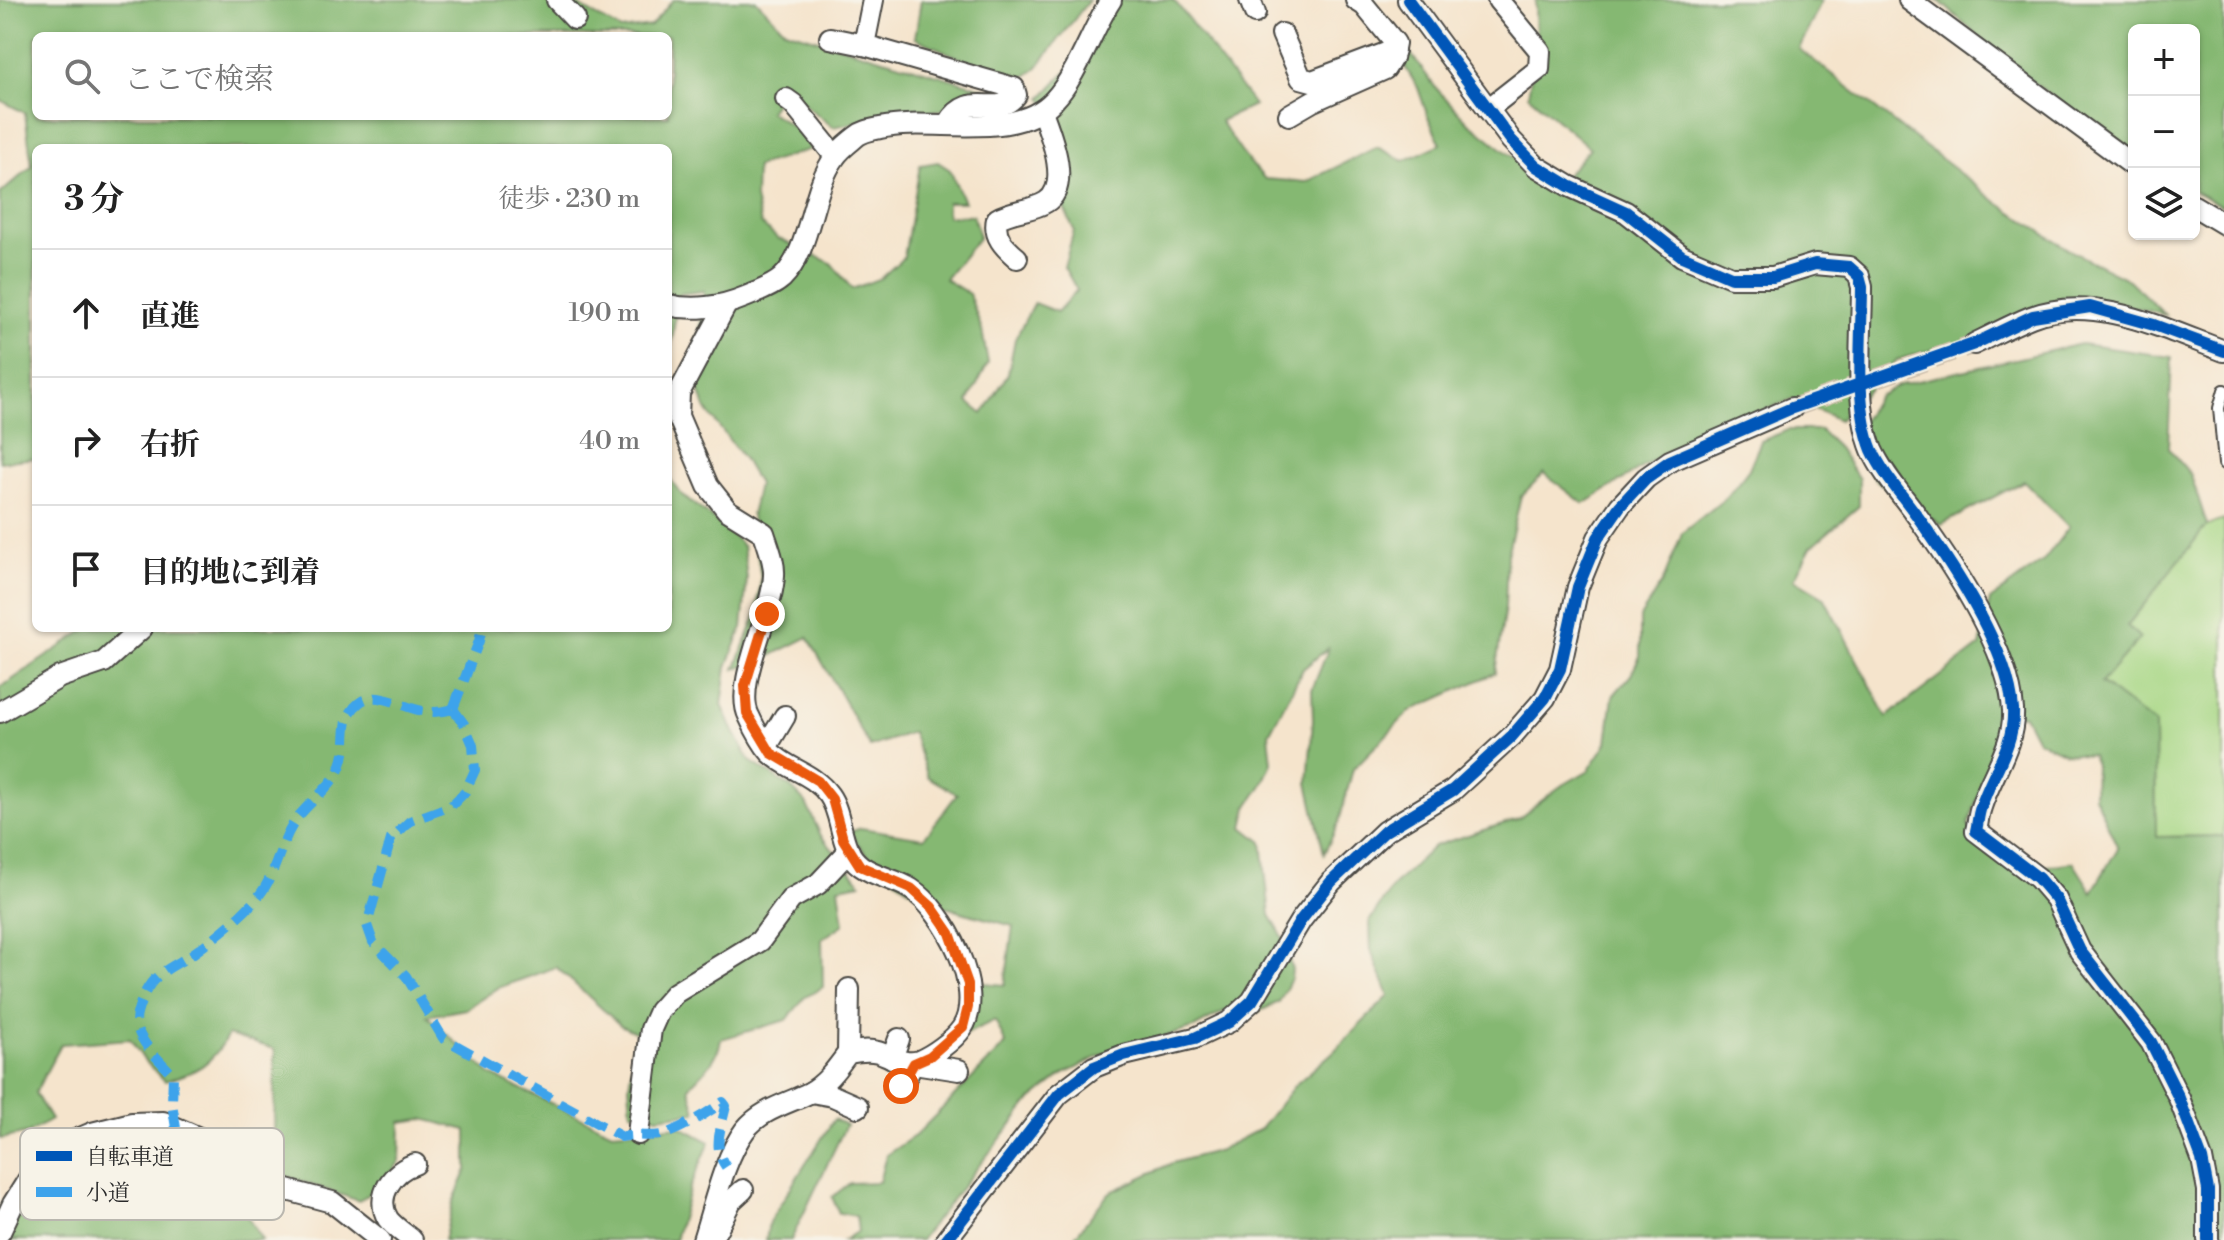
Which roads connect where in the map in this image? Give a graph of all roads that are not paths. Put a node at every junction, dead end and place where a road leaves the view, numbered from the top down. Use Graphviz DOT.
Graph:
graph roads {
  1 [pos="557,0"];
  2 [pos="873,0"];
  3 [pos="1111,0"];
  4 [pos="1356,0"];
  5 [pos="1408,0"];
  6 [pos="1498,0"];
  7 [pos="1909,0"];
  8 [pos="575,19"];
  9 [pos="1282,34"];
  10 [pos="830,38"];
  11 [pos="864,45"];
  12 [pos="1394,50"];
  13 [pos="786,99"];
  14 [pos="1488,109"];
  15 [pos="1042,111"];
  16 [pos="1289,115"];
  17 [pos="948,124"];
  18 [pos="835,156"];
  19 [pos="2128,162"];
  20 [pos="2200,210"];
  21 [pos="2224,224"];
  22 [pos="1017,258"];
  23 [pos="726,305"];
  24 [pos="672,306"];
  25 [pos="1974,344"];
  26 [pos="2224,351"];
  27 [pos="2224,390"];
  28 [pos="1792,408"];
  29 [pos="2224,464"];
  30 [pos="138,632"];
  31 [pos="0,712"];
  32 [pos="785,716"];
  33 [pos="767,746"];
  34 [pos="849,851"];
  35 [pos="849,989"];
  36 [pos="848,1053"];
  37 [pos="914,1063"];
  38 [pos="959,1070"];
  39 [pos="901,1086"];
  40 [pos="811,1092"];
  41 [pos="858,1107"];
  42 [pos="112,1128"];
  43 [pos="176,1128"];
  44 [pos="638,1134"];
  45 [pos="415,1164"];
  46 [pos="284,1189"];
  47 [pos="743,1190"];
  48 [pos="20,1193"];
  49 [pos="0,1232"];
  50 [pos="380,1240"];
  51 [pos="412,1240"];
  52 [pos="706,1240"];
  53 [pos="946,1240"];
  54 [pos="2208,1240"];
  1 -- 8 [label="street"];
  2 -- 11 [label="street"];
  3 -- 15 [label="street"];
  4 -- 12 [label="street"];
  5 -- 14 [label="street"];
  6 -- 14 [label="street"];
  7 -- 19 [label="street"];
  9 -- 12 [label="street"];
  10 -- 11 [label="street"];
  11 -- 17 [label="street"];
  12 -- 16 [label="street"];
  13 -- 18 [label="street"];
  14 -- 54 [label="street"];
  15 -- 17 [label="street"];
  15 -- 22 [label="street"];
  17 -- 18 [label="street"];
  18 -- 23 [label="street"];
  20 -- 21 [label="street"];
  23 -- 24 [label="street"];
  23 -- 33 [label="street"];
  25 -- 26 [label="street"];
  27 -- 29 [label="lane"];
  28 -- 53 [label="street"];
  30 -- 31 [label="street"];
  32 -- 33 [label="street"];
  33 -- 34 [label="street"];
  34 -- 37 [label="street"];
  34 -- 44 [label="street"];
  35 -- 36 [label="street"];
  36 -- 37 [label="street"];
  36 -- 40 [label="street"];
  37 -- 38 [label="street"];
  37 -- 39 [label="street"];
  40 -- 41 [label="street"];
  40 -- 52 [label="street"];
  42 -- 43 [label="street"];
  45 -- 51 [label="street"];
  46 -- 50 [label="street"];
  47 -- 52 [label="street"];
  48 -- 49 [label="street"];
}
